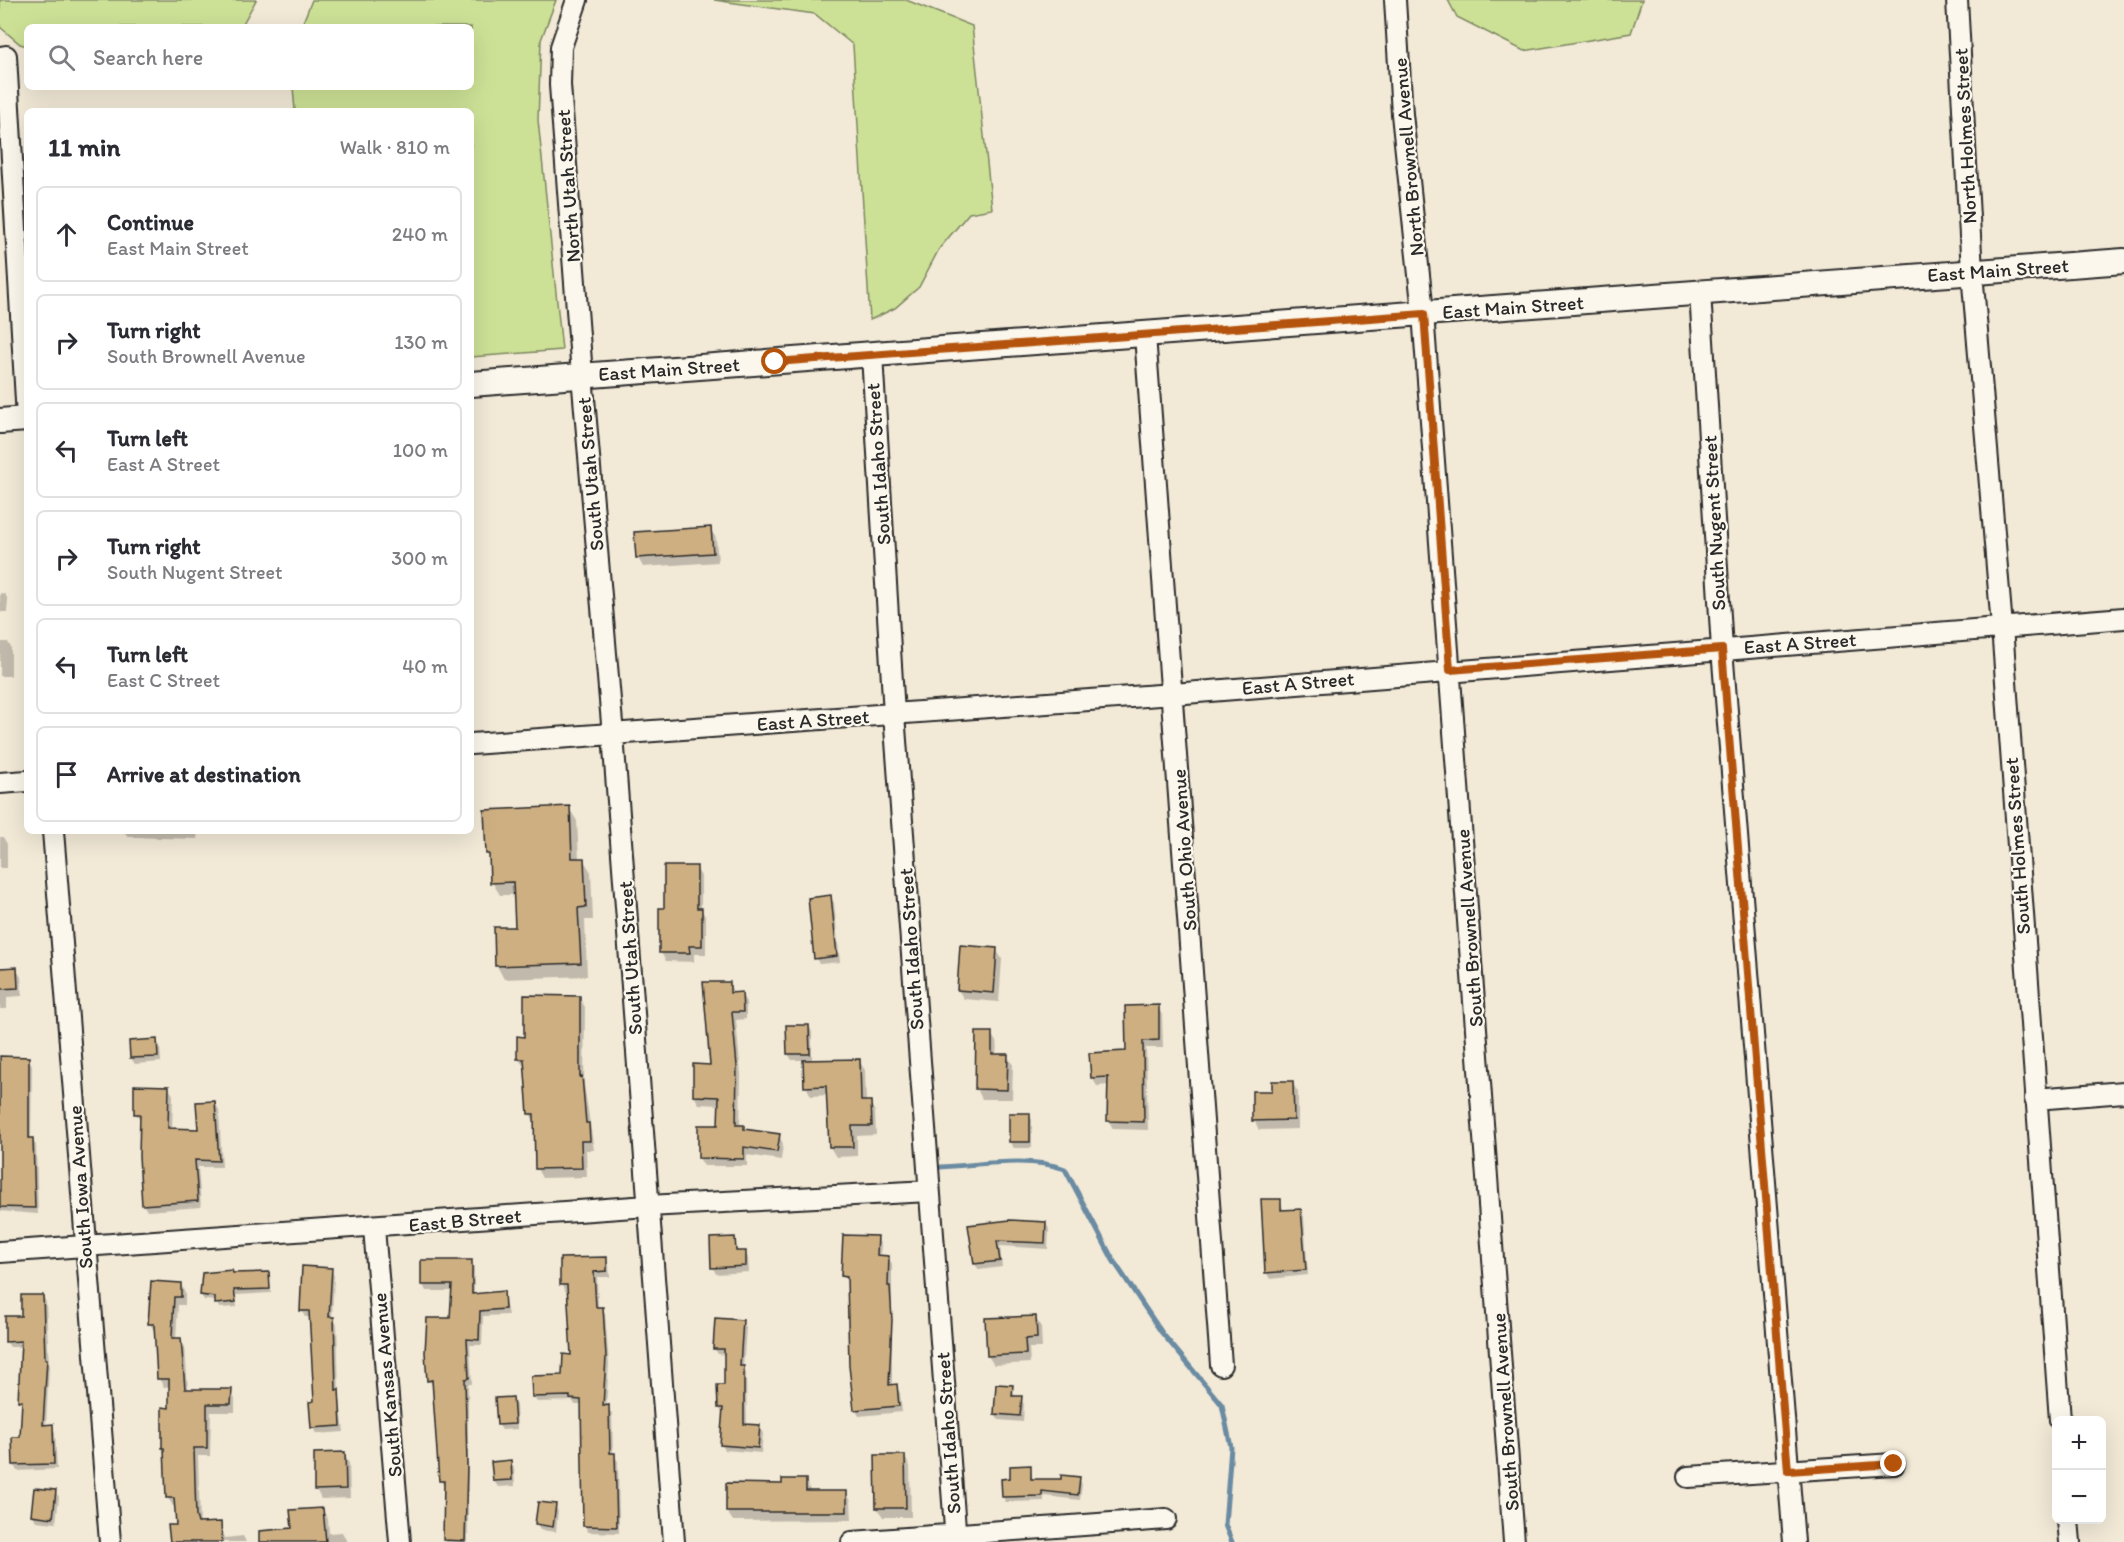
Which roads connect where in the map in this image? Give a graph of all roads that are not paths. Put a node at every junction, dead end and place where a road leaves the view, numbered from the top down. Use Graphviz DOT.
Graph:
graph roads {
  1 [pos="577,0"];
  2 [pos="1395,0"];
  3 [pos="1957,0"];
  4 [pos="3,57"];
  5 [pos="2124,261"];
  6 [pos="1972,272"];
  7 [pos="1700,292"];
  8 [pos="1424,314"];
  9 [pos="1145,335"];
  10 [pos="872,355"];
  11 [pos="24,373"];
  12 [pos="582,375"];
  13 [pos="474,384"];
  14 [pos="24,418"];
  15 [pos="0,421"];
  16 [pos="2124,618"];
  17 [pos="2002,627"];
  18 [pos="1722,649"];
  19 [pos="1450,670"];
  20 [pos="1173,694"];
  21 [pos="894,714"];
  22 [pos="613,735"];
  23 [pos="474,744"];
  24 [pos="24,781"];
  25 [pos="0,783"];
  26 [pos="53,834"];
  27 [pos="2124,1092"];
  28 [pos="2035,1099"];
  29 [pos="929,1191"];
  30 [pos="648,1206"];
  31 [pos="374,1228"];
  32 [pos="84,1246"];
  33 [pos="0,1252"];
  34 [pos="1221,1365"];
  35 [pos="2060,1416"];
  36 [pos="1894,1464"];
  37 [pos="1788,1471"];
  38 [pos="1688,1477"];
  39 [pos="1166,1519"];
  40 [pos="2068,1524"];
  41 [pos="956,1539"];
  42 [pos="110,1542"];
  43 [pos="400,1542"];
  44 [pos="674,1542"];
  45 [pos="852,1542"];
  46 [pos="1514,1542"];
  47 [pos="1794,1542"];
  48 [pos="2070,1542"];
  1 -- 12 [label="street, North Utah Street"];
  2 -- 8 [label="street, North Brownell Avenue"];
  3 -- 6 [label="street, North Holmes Street"];
  4 -- 11 [label="street"];
  5 -- 6 [label="street, East Main Street"];
  6 -- 7 [label="street, East Main Street"];
  6 -- 17 [label="street, South Holmes Street"];
  7 -- 8 [label="street, East Main Street"];
  7 -- 18 [label="street, South Nugent Street"];
  8 -- 9 [label="street, East Main Street"];
  8 -- 19 [label="street, South Brownell Avenue"];
  9 -- 10 [label="street, East Main Street"];
  9 -- 20 [label="street, South Ohio Avenue"];
  10 -- 12 [label="street, East Main Street"];
  10 -- 21 [label="street, South Idaho Street"];
  12 -- 13 [label="street, East Main Street"];
  12 -- 22 [label="street, South Utah Street"];
  14 -- 15 [label="street"];
  16 -- 17 [label="street, East A Street"];
  17 -- 18 [label="street, East A Street"];
  17 -- 28 [label="street, South Holmes Street"];
  18 -- 19 [label="street, East A Street"];
  18 -- 37 [label="street, South Nugent Street"];
  19 -- 20 [label="street, East A Street"];
  19 -- 46 [label="street, South Brownell Avenue"];
  20 -- 21 [label="street, East A Street"];
  20 -- 34 [label="street, South Ohio Avenue"];
  21 -- 22 [label="street, East A Street"];
  21 -- 29 [label="street, South Idaho Street"];
  22 -- 23 [label="street, East A Street"];
  22 -- 30 [label="street, South Utah Street"];
  24 -- 25 [label="street"];
  26 -- 32 [label="street, South Iowa Avenue"];
  27 -- 28 [label="street"];
  28 -- 35 [label="street, South Holmes Street"];
  29 -- 30 [label="street, East B Street"];
  29 -- 41 [label="street, South Idaho Street"];
  30 -- 31 [label="street, East B Street"];
  30 -- 44 [label="street, South Utah Street"];
  31 -- 32 [label="street, East B Street"];
  31 -- 43 [label="street, South Kansas Avenue"];
  32 -- 33 [label="street, East B Street"];
  32 -- 42 [label="street, South Iowa Avenue"];
  36 -- 37 [label="street"];
  37 -- 38 [label="street"];
  37 -- 47 [label="street, South Nugent Street"];
  39 -- 41 [label="street"];
  40 -- 48 [label="street"];
  41 -- 45 [label="street"];
}
